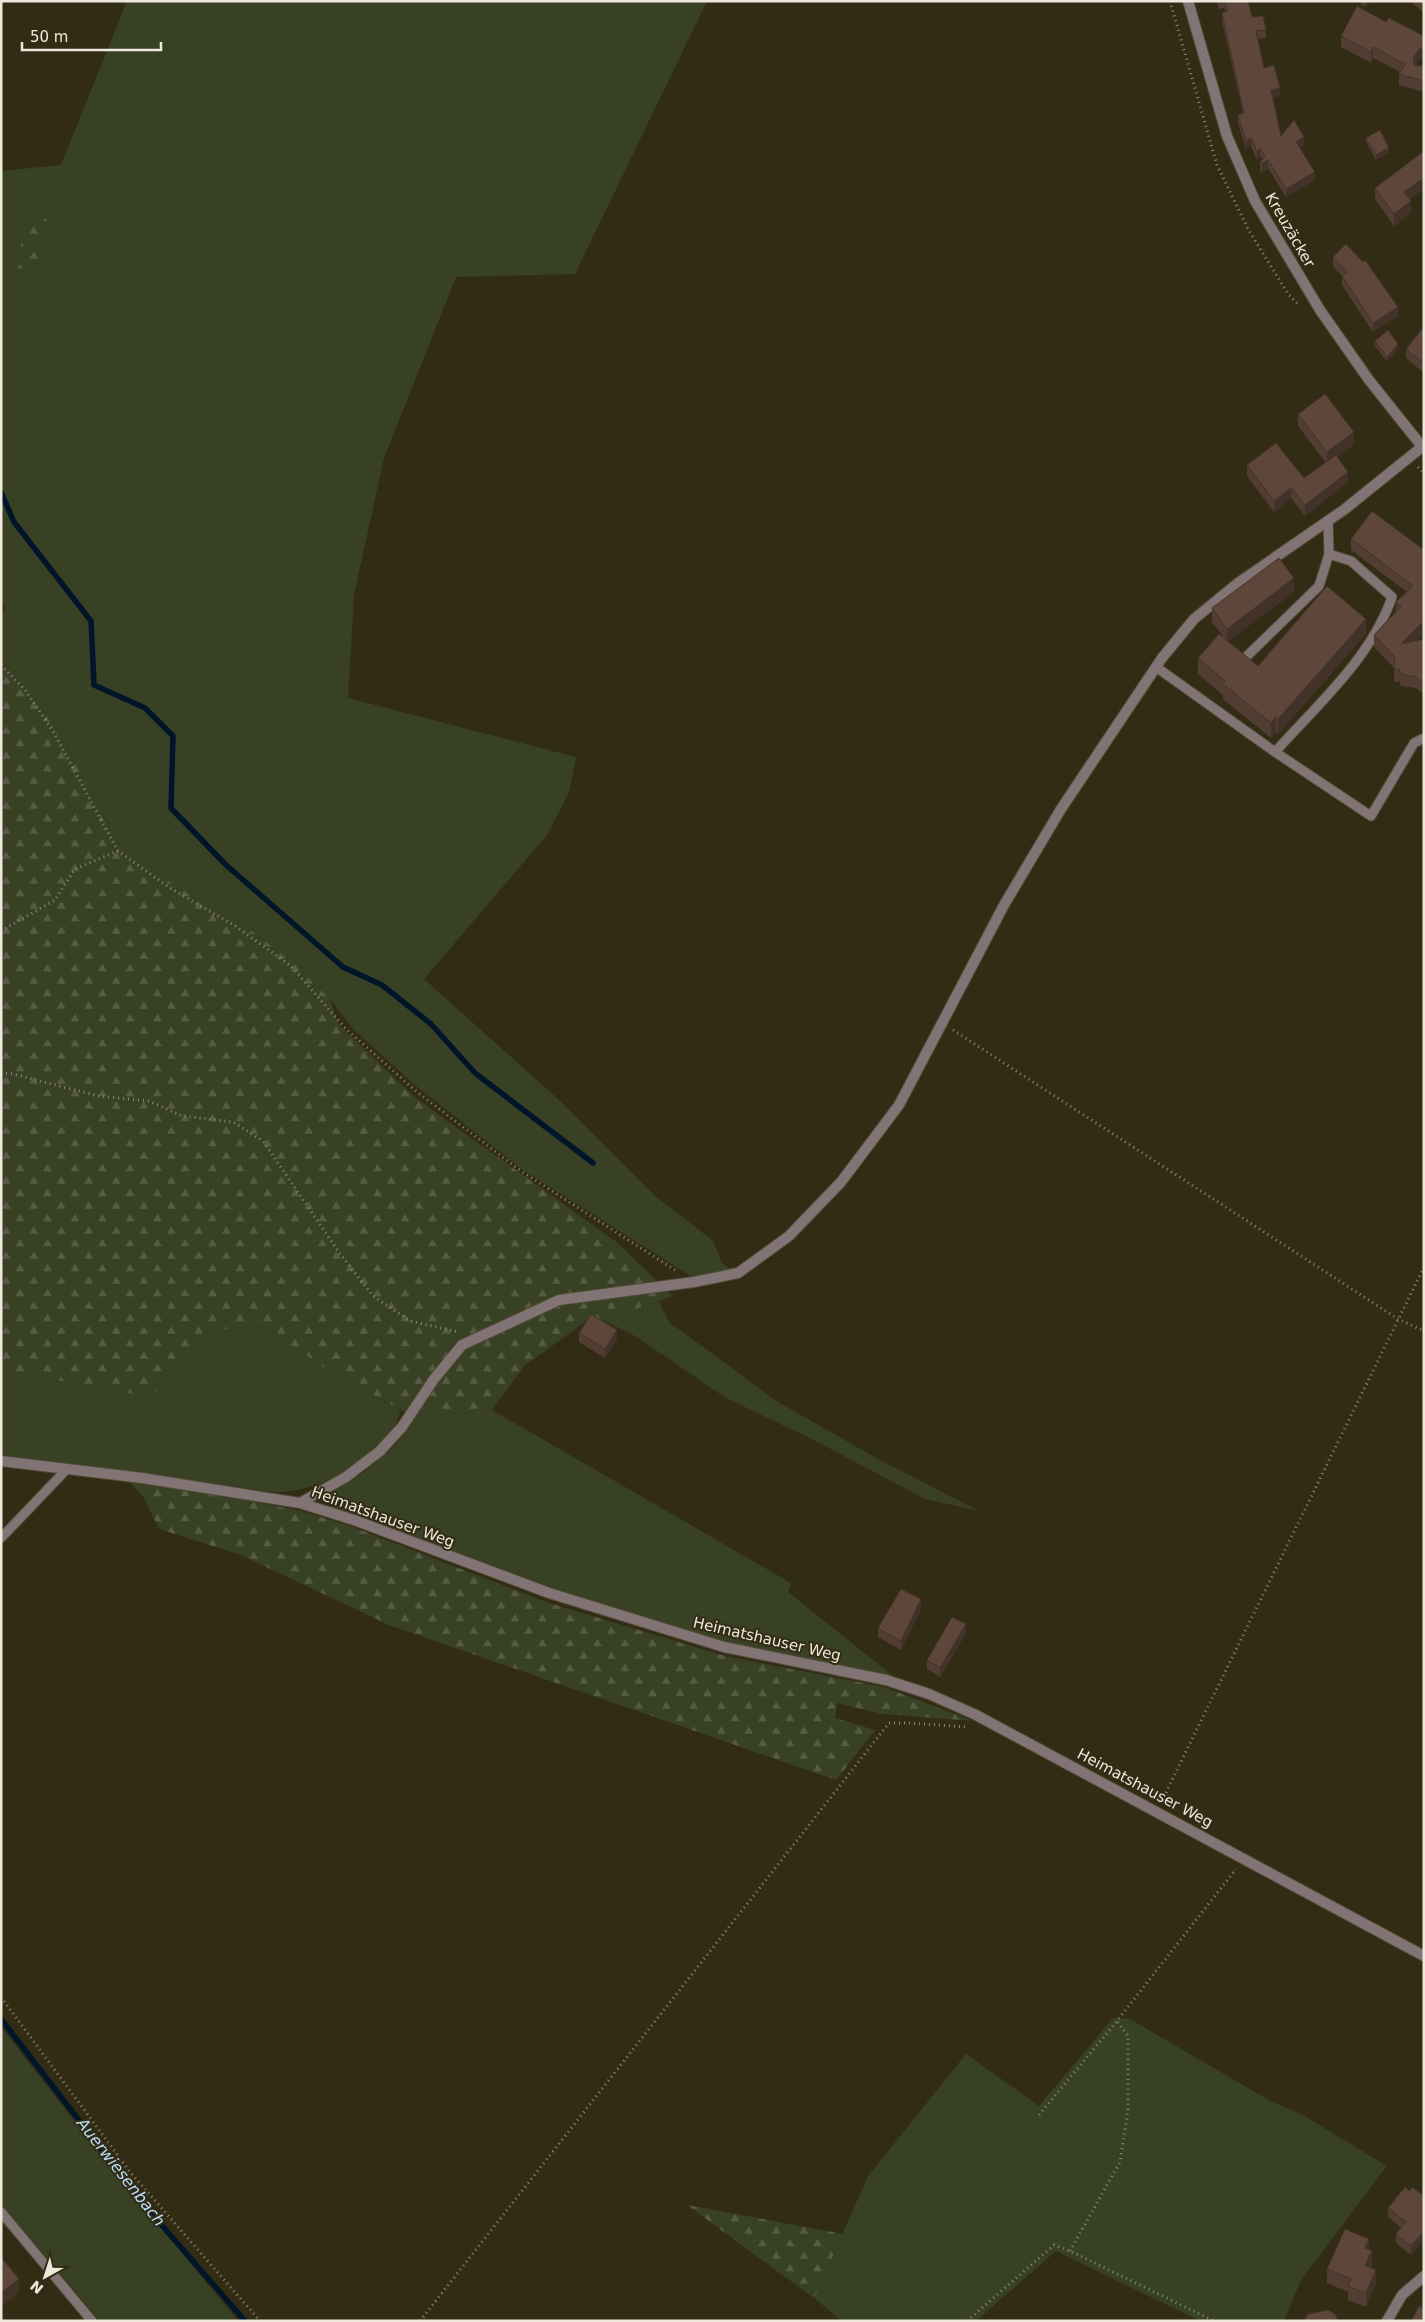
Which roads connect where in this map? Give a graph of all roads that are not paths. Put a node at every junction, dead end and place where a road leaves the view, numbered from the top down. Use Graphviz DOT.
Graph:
graph roads {
  1 [pos="1188,1"];
  2 [pos="1423,448"];
  3 [pos="1328,520"];
  4 [pos="1329,554"];
  5 [pos="1246,657"];
  6 [pos="1156,667"];
  7 [pos="1424,738"];
  8 [pos="1275,752"];
  9 [pos="1,1461"];
  10 [pos="66,1470"];
  11 [pos="300,1503"];
  12 [pos="1,1538"];
  13 [pos="1424,1956"];
  14 [pos="1,2212"];
  15 [pos="1424,2276"];
  16 [pos="92,2321"];
  17 [pos="1387,2321"];
  1 -- 2 [label="street, Kreuzäcker"];
  2 -- 3 [label="street, Kreuzäcker"];
  3 -- 4 [label="lane"];
  3 -- 6 [label="street, Kreuzäcker"];
  4 -- 5 [label="lane"];
  4 -- 8 [label="lane"];
  6 -- 8 [label="lane"];
  6 -- 11 [label="street, Kreuzäcker"];
  7 -- 8 [label="lane"];
  9 -- 10 [label="street, Heimatshauser Weg"];
  10 -- 11 [label="street, Heimatshauser Weg"];
  10 -- 12 [label="lane"];
  11 -- 13 [label="street, Heimatshauser Weg"];
  14 -- 16 [label="lane"];
  15 -- 17 [label="street"];
}
